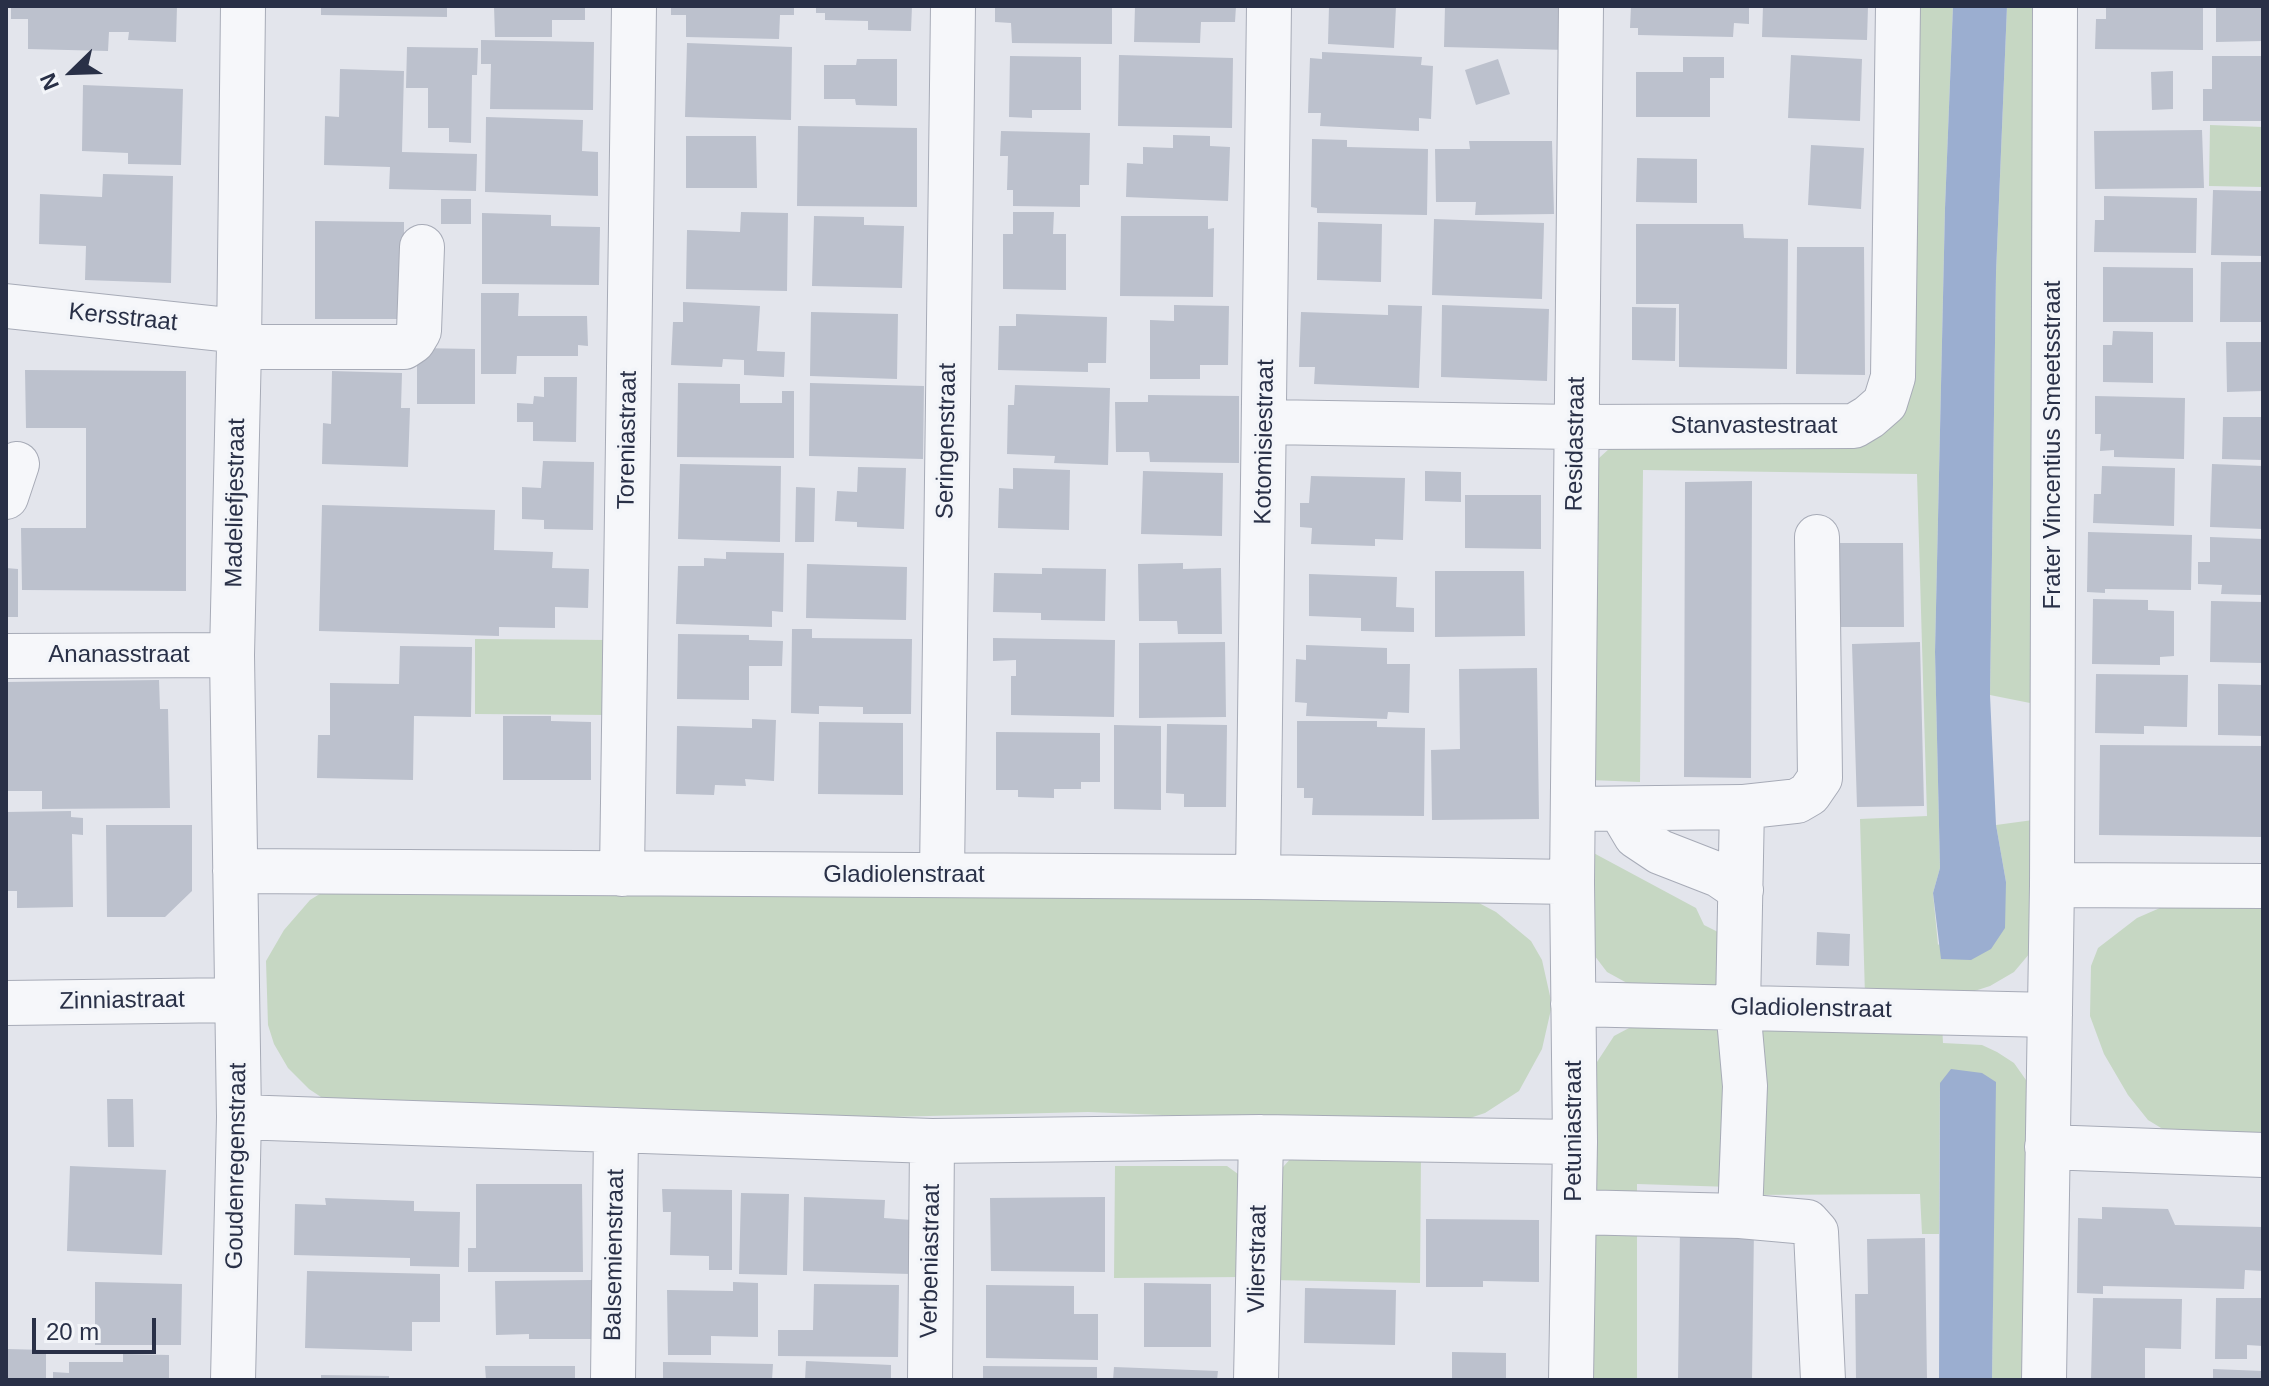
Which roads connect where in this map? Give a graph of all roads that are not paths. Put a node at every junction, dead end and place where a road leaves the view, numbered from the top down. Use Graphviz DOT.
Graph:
graph roads {
  1 [pos="243,6"];
  2 [pos="634,6"];
  3 [pos="953,6"];
  4 [pos="1269,6"];
  5 [pos="1581,6"];
  6 [pos="1898,6"];
  7 [pos="2055,6"];
  8 [pos="422,247"];
  9 [pos="6,306"];
  10 [pos="239,339"];
  11 [pos="1265,422"];
  12 [pos="1576,427"];
  13 [pos="1817,537"];
  14 [pos="232,655"];
  15 [pos="6,656"];
  16 [pos="1742,807"];
  17 [pos="1573,809"];
  18 [pos="1620,809"];
  19 [pos="235,871"];
  20 [pos="622,874"];
  21 [pos="942,875"];
  22 [pos="1258,877"];
  23 [pos="1572,882"];
  24 [pos="2052,885"];
  25 [pos="2263,886"];
  26 [pos="1741,890"];
  27 [pos="237,1000"];
  28 [pos="6,1003"];
  29 [pos="1573,1004"];
  30 [pos="1738,1007"];
  31 [pos="2050,1015"];
  32 [pos="239,1117"];
  33 [pos="616,1130"];
  34 [pos="1261,1137"];
  35 [pos="932,1141"];
  36 [pos="1575,1142"];
  37 [pos="2047,1147"];
  38 [pos="2263,1155"];
  39 [pos="1574,1212"];
  40 [pos="1740,1216"];
  41 [pos="233,1380"];
  42 [pos="613,1380"];
  43 [pos="930,1380"];
  44 [pos="1256,1380"];
  45 [pos="1571,1380"];
  46 [pos="1823,1380"];
  47 [pos="2044,1380"];
  1 -- 10 [label="street, Madeliefjestraat"];
  2 -- 20 [label="street, Toreniastraat"];
  3 -- 21 [label="street, Seringenstraat"];
  4 -- 11 [label="street, Kotomisiestraat"];
  5 -- 12 [label="street, Residastraat"];
  6 -- 12 [label="street, Stanvastestraat"];
  7 -- 24 [label="street, Frater Vincentius Smeetsstraat"];
  8 -- 10 [label="street, Kersstraat"];
  9 -- 10 [label="street, Kersstraat"];
  10 -- 14 [label="street, Madeliefjestraat"];
  11 -- 12 [label="street, Stanvastestraat"];
  11 -- 22 [label="street, Kotomisiestraat"];
  12 -- 17 [label="street, Residastraat"];
  13 -- 16 [label="street"];
  14 -- 15 [label="street, Ananasstraat"];
  14 -- 19 [label="street, Madeliefjestraat"];
  16 -- 18 [label="street"];
  16 -- 26 [label="street"];
  17 -- 18 [label="street"];
  17 -- 23 [label="street, Residastraat"];
  18 -- 26 [label="street"];
  19 -- 20 [label="street, Gladiolenstraat"];
  19 -- 27 [label="street, Madeliefjestraat"];
  20 -- 21 [label="street, Gladiolenstraat"];
  21 -- 22 [label="street, Gladiolenstraat"];
  22 -- 23 [label="street, Gladiolenstraat"];
  23 -- 29 [label="street, Petuniastraat"];
  24 -- 25 [label="street"];
  24 -- 31 [label="street, Frater Vincentius Smeetsstraat"];
  26 -- 30 [label="street"];
  27 -- 28 [label="street, Zinniastraat"];
  27 -- 32 [label="street, Goudenregenstraat"];
  29 -- 30 [label="street, Gladiolenstraat"];
  29 -- 36 [label="street, Petuniastraat"];
  30 -- 31 [label="street, Gladiolenstraat"];
  30 -- 40 [label="street"];
  31 -- 37 [label="street, Frater Vincentius Smeetsstraat"];
  32 -- 33 [label="street"];
  32 -- 41 [label="street, Goudenregenstraat"];
  33 -- 35 [label="street"];
  33 -- 42 [label="street, Balsemienstraat"];
  34 -- 35 [label="street"];
  34 -- 36 [label="street"];
  34 -- 44 [label="street, Vlierstraat"];
  35 -- 43 [label="street, Verbeniastraat"];
  36 -- 39 [label="street, Petuniastraat"];
  37 -- 38 [label="street"];
  37 -- 47 [label="street, Frater Vincentius Smeetsstraat"];
  39 -- 40 [label="street"];
  39 -- 45 [label="street, Petuniastraat"];
  40 -- 46 [label="street"];
}
